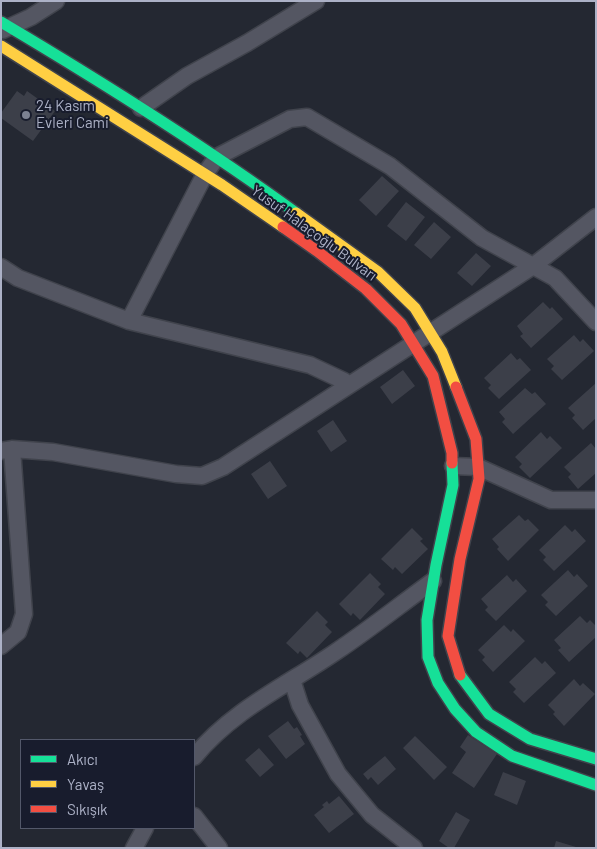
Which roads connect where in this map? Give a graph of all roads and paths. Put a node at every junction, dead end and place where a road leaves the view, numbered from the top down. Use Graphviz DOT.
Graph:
graph roads {
  1 [pos="56,1"];
  2 [pos="316,1"];
  3 [pos="4,27"];
  4 [pos="1,46"];
  5 [pos="141,108"];
  6 [pos="217,157"];
  7 [pos="205,174"];
  8 [pos="596,218"];
  9 [pos="533,266"];
  10 [pos="1,267"];
  11 [pos="129,321"];
  12 [pos="596,322"];
  13 [pos="430,333"];
  14 [pos="413,344"];
  15 [pos="348,386"];
  16 [pos="6,450"];
  17 [pos="453,466"];
  18 [pos="478,467"];
  19 [pos="596,500"];
  20 [pos="433,582"];
  21 [pos="1,646"];
  22 [pos="292,680"];
  23 [pos="195,756"];
  24 [pos="596,758"];
  25 [pos="596,785"];
  26 [pos="195,817"];
  27 [pos="144,829"];
  28 [pos="134,848"];
  29 [pos="219,848"];
  30 [pos="414,848"];
  1 -- 3 [label="street"];
  2 -- 5 [label="street"];
  3 -- 5 [label="street, Yusuf Halaçoğlu Bulvarı"];
  4 -- 7 [label="street, Yusuf Halaçoğlu Bulvarı"];
  5 -- 6 [label="street, Yusuf Halaçoğlu Bulvarı"];
  6 -- 7 [label="street"];
  6 -- 9 [label="street"];
  6 -- 13 [label="street, Yusuf Halaçoğlu Bulvarı"];
  7 -- 11 [label="street"];
  7 -- 14 [label="street, Yusuf Halaçoğlu Bulvarı"];
  8 -- 9 [label="street"];
  9 -- 12 [label="street"];
  9 -- 13 [label="street"];
  10 -- 11 [label="street"];
  11 -- 15 [label="street"];
  13 -- 14 [label="street"];
  13 -- 18 [label="street, Yusuf Halaçoğlu Bulvarı"];
  14 -- 15 [label="street"];
  14 -- 17 [label="street, Yusuf Halaçoğlu Bulvarı"];
  15 -- 16 [label="street"];
  16 -- 21 [label="street"];
  17 -- 18 [label="street"];
  17 -- 20 [label="street, Yusuf Halaçoğlu Bulvarı"];
  18 -- 19 [label="street"];
  18 -- 24 [label="street, Yusuf Halaçoğlu Bulvarı"];
  20 -- 22 [label="street"];
  20 -- 25 [label="street, Yusuf Halaçoğlu Bulvarı"];
  22 -- 23 [label="street"];
  22 -- 30 [label="street"];
  26 -- 29 [label="street"];
  27 -- 28 [label="street"];
}
